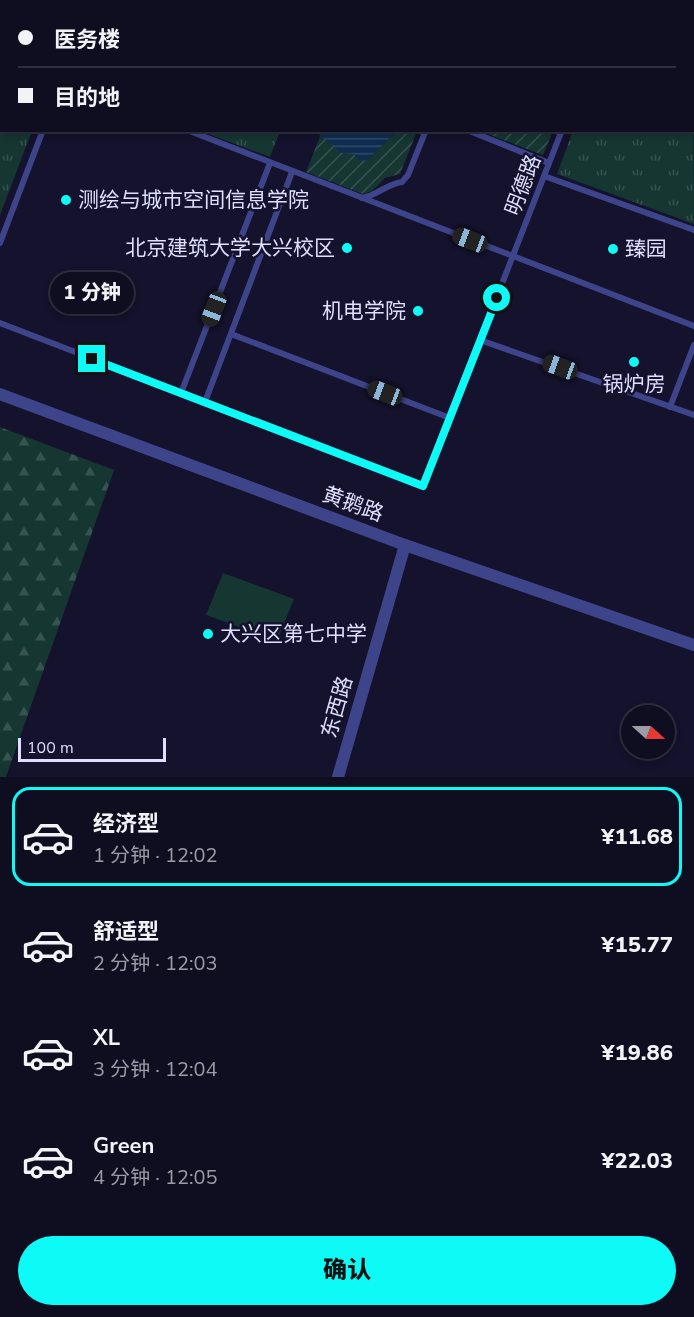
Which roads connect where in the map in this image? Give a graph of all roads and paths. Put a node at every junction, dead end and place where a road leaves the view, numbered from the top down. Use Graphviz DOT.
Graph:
graph roads {
  1 [pos="42,132"];
  2 [pos="192,132"];
  3 [pos="425,132"];
  4 [pos="472,132"];
  5 [pos="561,132"];
  6 [pos="270,163"];
  7 [pos="549,163"];
  8 [pos="292,172"];
  9 [pos="544,176"];
  10 [pos="361,198"];
  11 [pos="694,230"];
  12 [pos="0,243"];
  13 [pos="513,256"];
  14 [pos="0,323"];
  15 [pos="694,326"];
  16 [pos="231,334"];
  17 [pos="480,340"];
  18 [pos="694,345"];
  19 [pos="181,393"];
  20 [pos="0,394"];
  21 [pos="205,402"];
  22 [pos="670,407"];
  23 [pos="694,415"];
  24 [pos="450,418"];
  25 [pos="405,545"];
  26 [pos="694,645"];
  27 [pos="338,777"];
  1 -- 12 [label="lane"];
  2 -- 6 [label="lane"];
  3 -- 10 [label="lane"];
  4 -- 7 [label="lane"];
  5 -- 7 [label="lane, 明德路"];
  6 -- 8 [label="lane"];
  6 -- 19 [label="lane"];
  7 -- 9 [label="lane, 明德路"];
  8 -- 10 [label="lane"];
  8 -- 16 [label="lane"];
  9 -- 11 [label="lane"];
  9 -- 13 [label="lane, 明德路"];
  10 -- 13 [label="lane"];
  13 -- 15 [label="lane"];
  13 -- 17 [label="lane, 明德路"];
  14 -- 19 [label="lane"];
  16 -- 21 [label="lane"];
  16 -- 24 [label="lane"];
  17 -- 22 [label="lane"];
  17 -- 24 [label="lane, 明德路"];
  18 -- 22 [label="lane"];
  19 -- 21 [label="lane"];
  20 -- 25 [label="street, 黄鹅路"];
  21 -- 24 [label="lane, 明德路"];
  22 -- 23 [label="lane"];
  25 -- 26 [label="street, 黄鹅路"];
  25 -- 27 [label="street, 东西路"];
}
